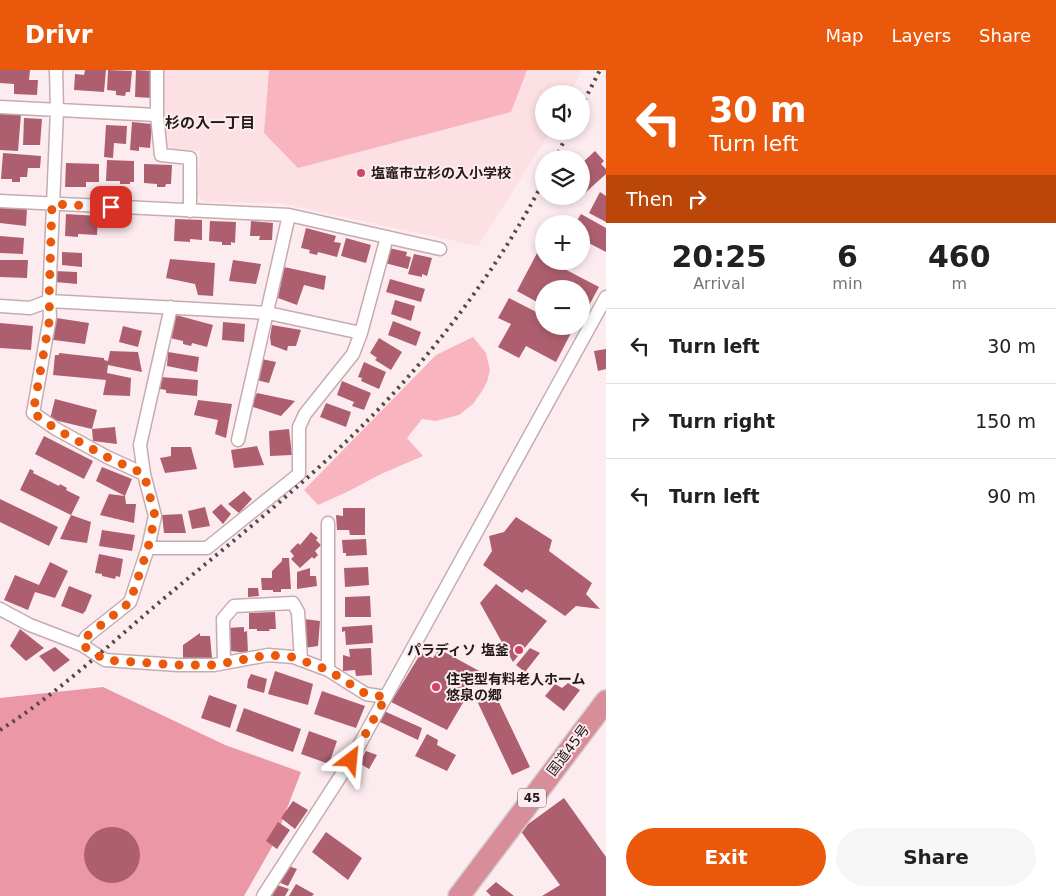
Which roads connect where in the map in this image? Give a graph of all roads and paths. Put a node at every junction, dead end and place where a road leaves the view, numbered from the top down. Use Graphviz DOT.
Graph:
graph roads {
  1 [pos="56,70"];
  2 [pos="157,70"];
  3 [pos="0,107"];
  4 [pos="57,110"];
  5 [pos="157,115"];
  6 [pos="0,201"];
  7 [pos="52,204"];
  8 [pos="190,211"];
  9 [pos="289,215"];
  10 [pos="387,237"];
  11 [pos="440,249"];
  12 [pos="606,297"];
  13 [pos="49,301"];
  14 [pos="0,306"];
  15 [pos="171,307"];
  16 [pos="268,313"];
  17 [pos="361,333"];
  18 [pos="238,440"];
  19 [pos="144,474"];
  20 [pos="328,524"];
  21 [pos="148,548"];
  22 [pos="0,609"];
  23 [pos="82,645"];
  24 [pos="301,660"];
  25 [pos="224,663"];
  26 [pos="328,670"];
  27 [pos="386,697"];
  28 [pos="606,701"];
  29 [pos="263,896"];
  30 [pos="458,896"];
  1 -- 4 [label="street"];
  2 -- 5 [label="street"];
  3 -- 4 [label="street"];
  4 -- 5 [label="street"];
  4 -- 7 [label="street"];
  5 -- 8 [label="street"];
  6 -- 7 [label="street"];
  7 -- 8 [label="street"];
  7 -- 13 [label="street"];
  8 -- 9 [label="street"];
  9 -- 10 [label="street"];
  9 -- 16 [label="street"];
  10 -- 11 [label="street"];
  10 -- 17 [label="street"];
  12 -- 27 [label="street"];
  13 -- 14 [label="street"];
  13 -- 15 [label="street"];
  13 -- 19 [label="street"];
  15 -- 16 [label="street"];
  15 -- 19 [label="street"];
  16 -- 17 [label="street"];
  16 -- 18 [label="street"];
  17 -- 21 [label="street"];
  19 -- 21 [label="street"];
  20 -- 26 [label="street"];
  21 -- 23 [label="street"];
  22 -- 23 [label="street"];
  23 -- 25 [label="street"];
  24 -- 25 [label="street"];
  24 -- 25 [label="street"];
  24 -- 26 [label="street"];
  26 -- 27 [label="street"];
  27 -- 29 [label="street"];
  28 -- 30 [label="highway, 国道45号 / 45"];
}
